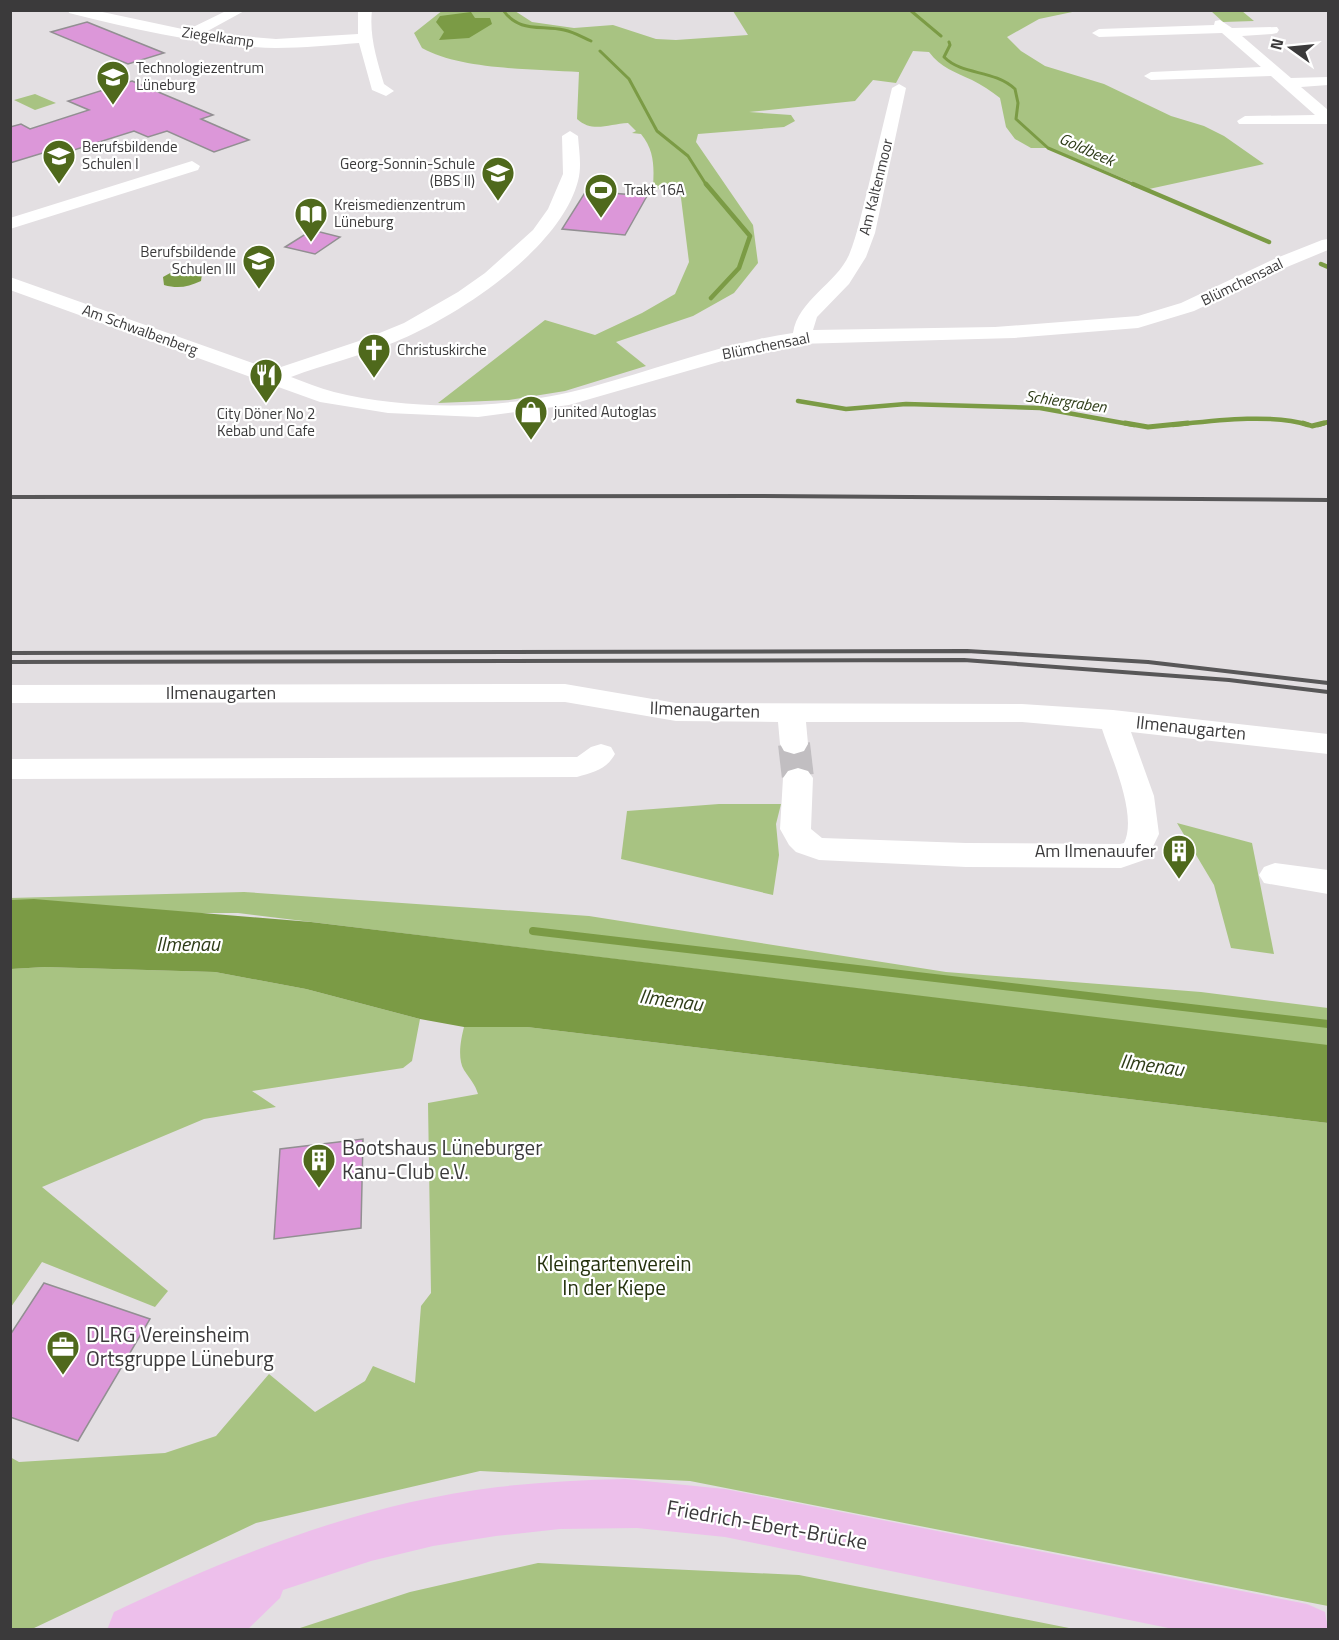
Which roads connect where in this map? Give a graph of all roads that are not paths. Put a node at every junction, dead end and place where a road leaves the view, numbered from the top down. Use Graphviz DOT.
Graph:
graph roads {
  1 [pos="74,10"];
  2 [pos="240,10"];
  3 [pos="365,10"];
  4 [pos="1225,28"];
  5 [pos="1272,30"];
  6 [pos="1099,33"];
  7 [pos="190,34"];
  8 [pos="364,38"];
  9 [pos="1276,71"];
  10 [pos="1151,76"];
  11 [pos="1329,81"];
  12 [pos="1290,83"];
  13 [pos="899,88"];
  14 [pos="386,91"];
  15 [pos="1329,118"];
  16 [pos="1245,121"];
  17 [pos="570,136"];
  18 [pos="192,166"];
  19 [pos="10,224"];
  20 [pos="1329,244"];
  21 [pos="10,283"];
  22 [pos="802,337"];
  23 [pos="270,378"];
  24 [pos="10,694"];
  25 [pos="791,712"];
  26 [pos="1113,720"];
  27 [pos="795,744"];
  28 [pos="1329,744"];
  29 [pos="601,754"];
  30 [pos="10,769"];
  31 [pos="798,778"];
  32 [pos="1275,874"];
  33 [pos="1329,882"];
  34 [pos="279,1564"];
  35 [pos="132,1629"];
  36 [pos="209,1629"];
  37 [pos="1307,1629"];
  1 -- 7 [label="street, Ziegelkamp"];
  2 -- 7 [label="street"];
  3 -- 8 [label="street"];
  4 -- 5 [label="street"];
  4 -- 6 [label="street"];
  4 -- 9 [label="street"];
  7 -- 8 [label="street, Ziegelkamp"];
  8 -- 14 [label="street"];
  9 -- 10 [label="street"];
  9 -- 12 [label="street"];
  11 -- 12 [label="street"];
  12 -- 15 [label="street"];
  13 -- 22 [label="street, Am Kaltenmoor"];
  15 -- 16 [label="street"];
  17 -- 23 [label="street"];
  18 -- 19 [label="street"];
  20 -- 22 [label="street, Blümchensaal"];
  21 -- 23 [label="street, Am Schwalbenberg"];
  22 -- 23 [label="street, Blümchensaal"];
  24 -- 25 [label="street, Ilmenaugarten"];
  25 -- 26 [label="street, Ilmenaugarten"];
  25 -- 27 [label="street"];
  26 -- 28 [label="street, Ilmenaugarten"];
  26 -- 31 [label="street"];
  29 -- 30 [label="street"];
  32 -- 33 [label="street"];
  34 -- 35 [label="main road, Friedrich-Ebert-Brücke"];
  34 -- 36 [label="main road"];
  34 -- 37 [label="main road, Friedrich-Ebert-Brücke"];
}
